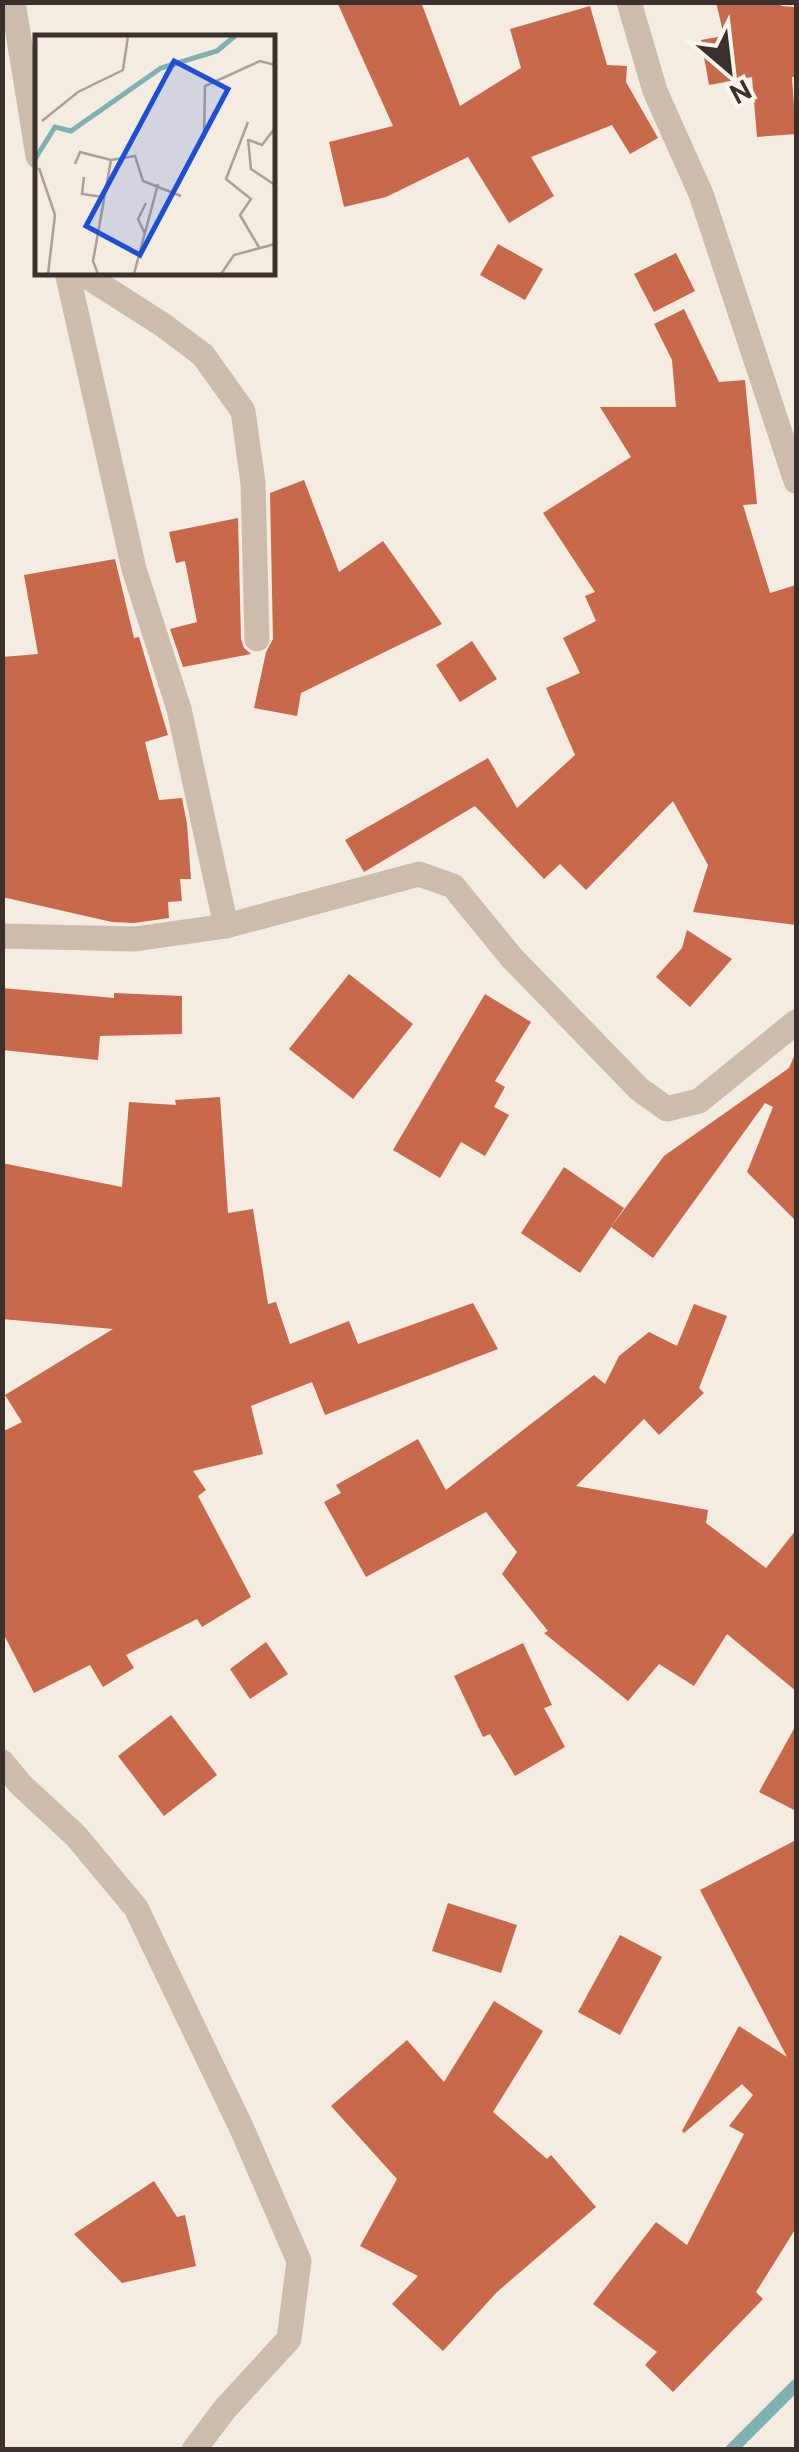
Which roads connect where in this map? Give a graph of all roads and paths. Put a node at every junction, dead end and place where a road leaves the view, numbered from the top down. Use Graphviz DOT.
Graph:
graph roads {
  1 [pos="13,2"];
  2 [pos="630,2"];
  3 [pos="35,138"];
  4 [pos="69,275"];
  5 [pos="85,275"];
  6 [pos="792,445"];
  7 [pos="796,481"];
  8 [pos="256,639"];
  9 [pos="226,926"];
  10 [pos="2,936"];
  11 [pos="796,1022"];
  12 [pos="2,1762"];
  13 [pos="194,2450"];
  1 -- 3 [label="street"];
  2 -- 6 [label="street"];
  4 -- 9 [label="street"];
  5 -- 8 [label="street"];
  6 -- 7 [label="street"];
  9 -- 10 [label="street"];
  9 -- 11 [label="street"];
  12 -- 13 [label="street"];
}
